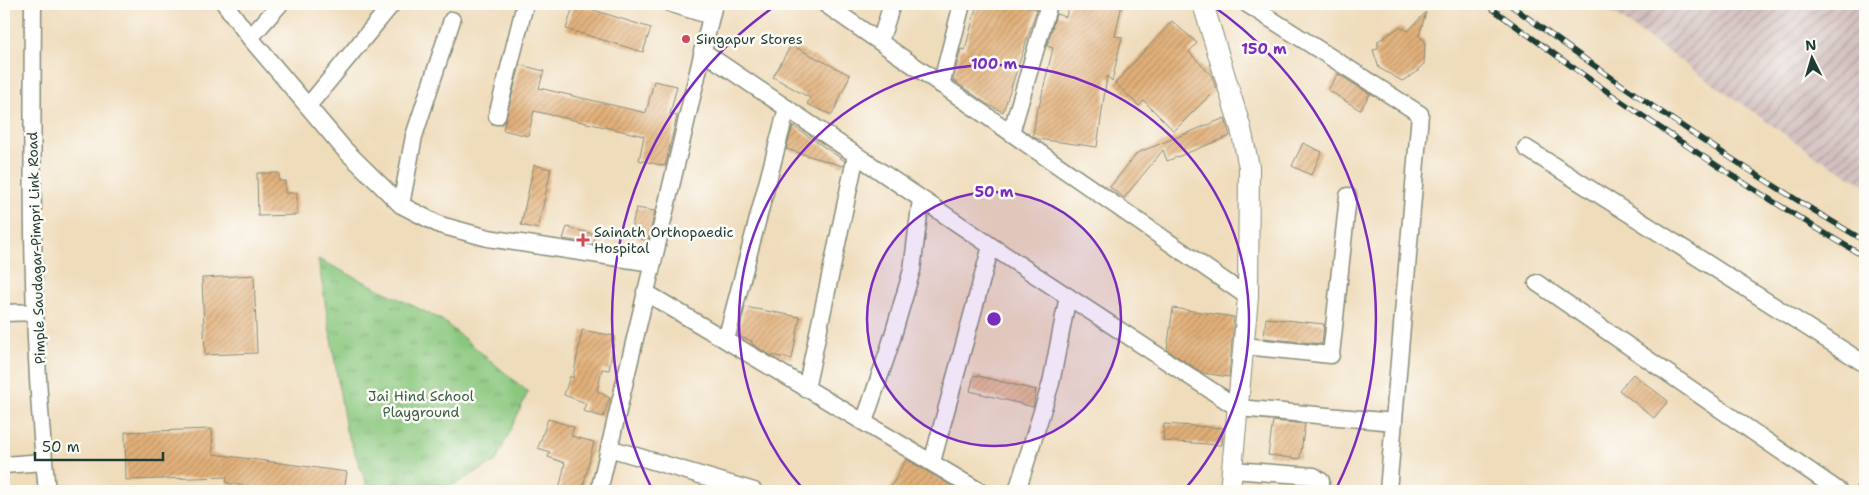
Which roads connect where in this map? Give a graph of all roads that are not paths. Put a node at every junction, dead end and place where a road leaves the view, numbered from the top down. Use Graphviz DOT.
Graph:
graph roads {
  1 [pos="33,4"];
  2 [pos="225,4"];
  3 [pos="280,4"];
  4 [pos="392,4"];
  5 [pos="525,4"];
  6 [pos="672,4"];
  7 [pos="825,4"];
  8 [pos="892,4"];
  9 [pos="962,4"];
  10 [pos="1049,4"];
  11 [pos="1247,4"];
  12 [pos="1206,5"];
  13 [pos="712,10"];
  14 [pos="452,20"];
  15 [pos="250,38"];
  16 [pos="880,42"];
  17 [pos="702,52"];
  18 [pos="941,85"];
  19 [pos="308,106"];
  20 [pos="787,108"];
  21 [pos="497,116"];
  22 [pos="1011,133"];
  23 [pos="1526,148"];
  24 [pos="856,155"];
  25 [pos="1348,196"];
  26 [pos="921,199"];
  27 [pos="401,205"];
  28 [pos="991,246"];
  29 [pos="652,263"];
  30 [pos="1538,283"];
  31 [pos="645,292"];
  32 [pos="1068,296"];
  33 [pos="1248,297"];
  34 [pos="36,312"];
  35 [pos="4,313"];
  36 [pos="726,340"];
  37 [pos="1244,346"];
  38 [pos="1865,364"];
  39 [pos="806,389"];
  40 [pos="1238,408"];
  41 [pos="864,422"];
  42 [pos="1394,422"];
  43 [pos="609,448"];
  44 [pos="44,462"];
  45 [pos="932,462"];
  46 [pos="4,465"];
  47 [pos="1232,470"];
  48 [pos="46,491"];
  49 [pos="599,491"];
  50 [pos="754,491"];
  51 [pos="979,491"];
  52 [pos="1018,491"];
  53 [pos="1230,491"];
  54 [pos="1320,491"];
  55 [pos="1388,491"];
  56 [pos="1839,491"];
  1 -- 34 [label="street, Pimple Saudagar-Pimpri Link Road"];
  2 -- 15 [label="street"];
  3 -- 15 [label="street"];
  4 -- 19 [label="street"];
  5 -- 21 [label="street"];
  6 -- 13 [label="street"];
  7 -- 16 [label="street"];
  8 -- 16 [label="street"];
  9 -- 18 [label="street"];
  10 -- 22 [label="street"];
  11 -- 42 [label="street"];
  12 -- 33 [label="street"];
  13 -- 17 [label="street"];
  14 -- 27 [label="street"];
  15 -- 19 [label="street"];
  16 -- 18 [label="street"];
  17 -- 20 [label="street"];
  17 -- 29 [label="street"];
  18 -- 22 [label="street"];
  19 -- 27 [label="street"];
  20 -- 24 [label="street"];
  20 -- 36 [label="street"];
  22 -- 33 [label="street"];
  23 -- 38 [label="street"];
  24 -- 26 [label="street"];
  24 -- 39 [label="street"];
  25 -- 37 [label="street"];
  26 -- 28 [label="street"];
  26 -- 41 [label="street"];
  27 -- 29 [label="street"];
  28 -- 32 [label="street"];
  28 -- 45 [label="street"];
  29 -- 31 [label="street"];
  30 -- 56 [label="street"];
  31 -- 36 [label="street"];
  31 -- 43 [label="street"];
  32 -- 40 [label="street"];
  32 -- 52 [label="street"];
  33 -- 37 [label="street"];
  34 -- 35 [label="street"];
  34 -- 44 [label="street, Pimple Saudagar-Pimpri Link Road"];
  36 -- 39 [label="street"];
  37 -- 40 [label="street"];
  39 -- 41 [label="street"];
  40 -- 42 [label="street"];
  40 -- 47 [label="street"];
  41 -- 45 [label="street"];
  42 -- 55 [label="street"];
  43 -- 49 [label="street"];
  43 -- 50 [label="street"];
  44 -- 46 [label="street"];
  44 -- 48 [label="street, Pimple Saudagar-Pimpri Link Road"];
  45 -- 51 [label="street"];
  47 -- 53 [label="street"];
  47 -- 54 [label="street"];
}
